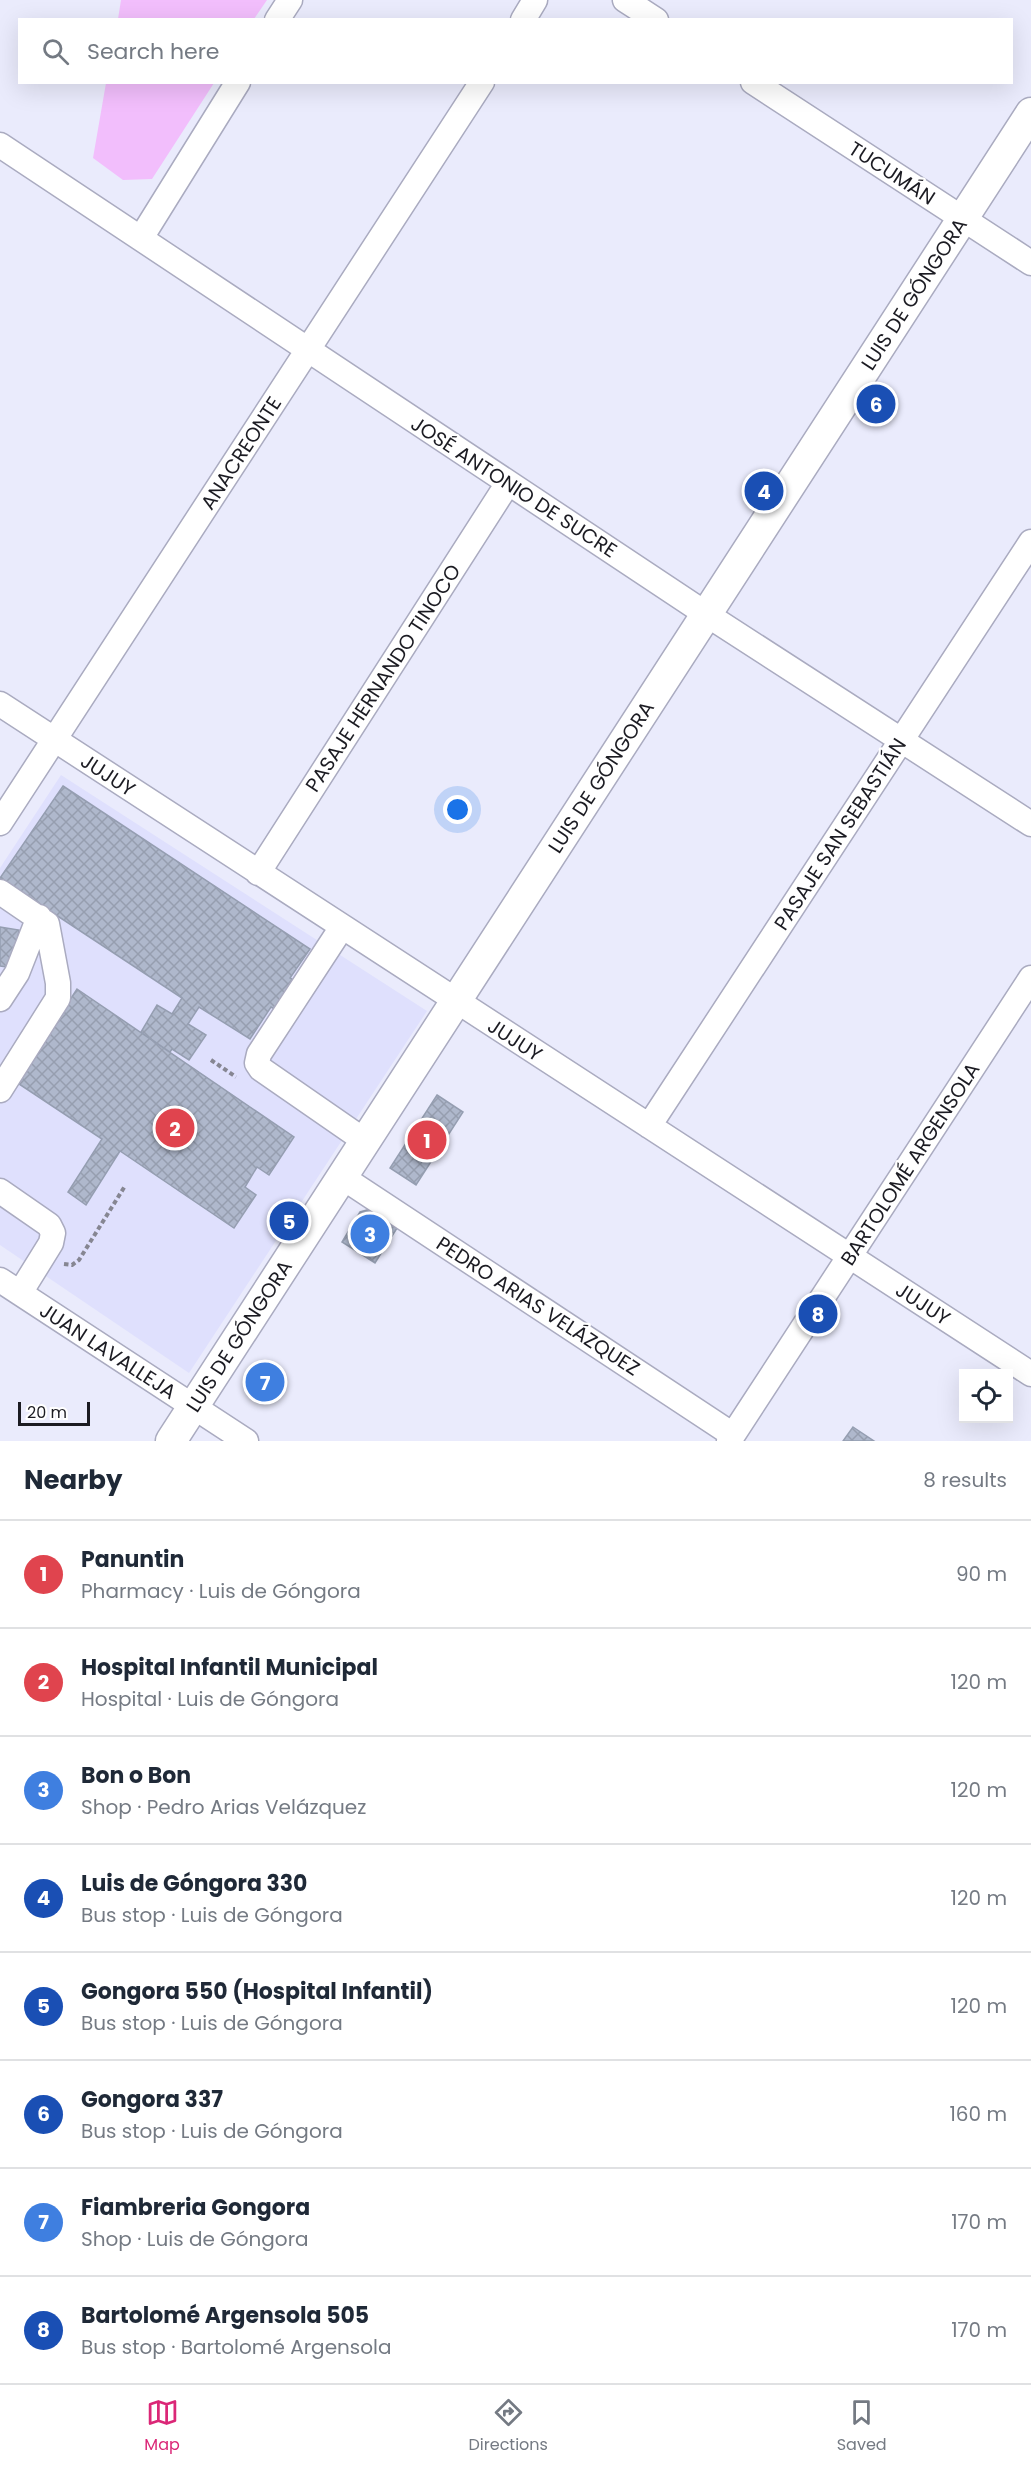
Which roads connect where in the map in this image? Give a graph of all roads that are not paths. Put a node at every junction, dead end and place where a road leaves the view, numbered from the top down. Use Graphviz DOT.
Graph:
graph roads {
  1 [pos="290,0"];
  2 [pos="535,0"];
  3 [pos="626,0"];
  4 [pos="279,18"];
  5 [pos="524,18"];
  6 [pos="653,18"];
  7 [pos="237,84"];
  8 [pos="481,84"];
  9 [pos="756,84"];
  10 [pos="1031,113"];
  11 [pos="0,145"];
  12 [pos="963,219"];
  13 [pos="141,238"];
  14 [pos="1031,263"];
  15 [pos="308,351"];
  16 [pos="508,483"];
  17 [pos="1031,542"];
  18 [pos="706,614"];
  19 [pos="0,704"];
  20 [pos="54,740"];
  21 [pos="902,741"];
  22 [pos="0,823"];
  23 [pos="1031,824"];
  24 [pos="258,873"];
  25 [pos="0,892"];
  26 [pos="39,917"];
  27 [pos="342,927"];
  28 [pos="1031,978"];
  29 [pos="0,999"];
  30 [pos="456,1001"];
  31 [pos="0,1090"];
  32 [pos="649,1126"];
  33 [pos="365,1141"];
  34 [pos="342,1176"];
  35 [pos="0,1191"];
  36 [pos="849,1257"];
  37 [pos="10,1286"];
  38 [pos="1031,1374"];
  39 [pos="193,1406"];
  40 [pos="731,1438"];
  41 [pos="171,1441"];
  42 [pos="246,1441"];
  1 -- 4 [label="street"];
  2 -- 5 [label="street"];
  3 -- 6 [label="street"];
  7 -- 13 [label="street"];
  8 -- 15 [label="street, ANACREONTE"];
  9 -- 12 [label="street, TUCUMÁN"];
  10 -- 12 [label="main road, LUIS DE GÓNGORA"];
  11 -- 13 [label="street, JOSÉ ANTONIO DE SUCRE"];
  12 -- 14 [label="street, TUCUMÁN"];
  12 -- 18 [label="main road, LUIS DE GÓNGORA"];
  13 -- 15 [label="street, JOSÉ ANTONIO DE SUCRE"];
  15 -- 16 [label="street, JOSÉ ANTONIO DE SUCRE"];
  15 -- 20 [label="street, ANACREONTE"];
  16 -- 18 [label="street, JOSÉ ANTONIO DE SUCRE"];
  16 -- 24 [label="street, PASAJE HERNANDO TINOCO"];
  17 -- 21 [label="street, PASAJE SAN SEBASTIÁN"];
  18 -- 21 [label="street, JOSÉ ANTONIO DE SUCRE"];
  18 -- 30 [label="main road, LUIS DE GÓNGORA"];
  19 -- 20 [label="street, JUJUY"];
  20 -- 22 [label="street, ANACREONTE"];
  20 -- 24 [label="street, JUJUY"];
  21 -- 23 [label="street, JOSÉ ANTONIO DE SUCRE"];
  21 -- 32 [label="street, PASAJE SAN SEBASTIÁN"];
  24 -- 27 [label="street, JUJUY"];
  25 -- 26 [label="street"];
  26 -- 29 [label="street"];
  26 -- 31 [label="street"];
  27 -- 30 [label="street, JUJUY"];
  27 -- 33 [label="street"];
  28 -- 36 [label="street, BARTOLOMÉ ARGENSOLA"];
  30 -- 32 [label="street, JUJUY"];
  30 -- 33 [label="main road, LUIS DE GÓNGORA"];
  32 -- 36 [label="street, JUJUY"];
  33 -- 34 [label="main road, LUIS DE GÓNGORA"];
  34 -- 39 [label="main road, LUIS DE GÓNGORA"];
  34 -- 40 [label="street, PEDRO ARIAS VELÁZQUEZ"];
  35 -- 37 [label="street"];
  36 -- 38 [label="street, JUJUY"];
  36 -- 40 [label="street, BARTOLOMÉ ARGENSOLA"];
  37 -- 39 [label="street, JUAN LAVALLEJA"];
  39 -- 41 [label="main road, LUIS DE GÓNGORA"];
  39 -- 42 [label="street, JUAN LAVALLEJA"];
}
